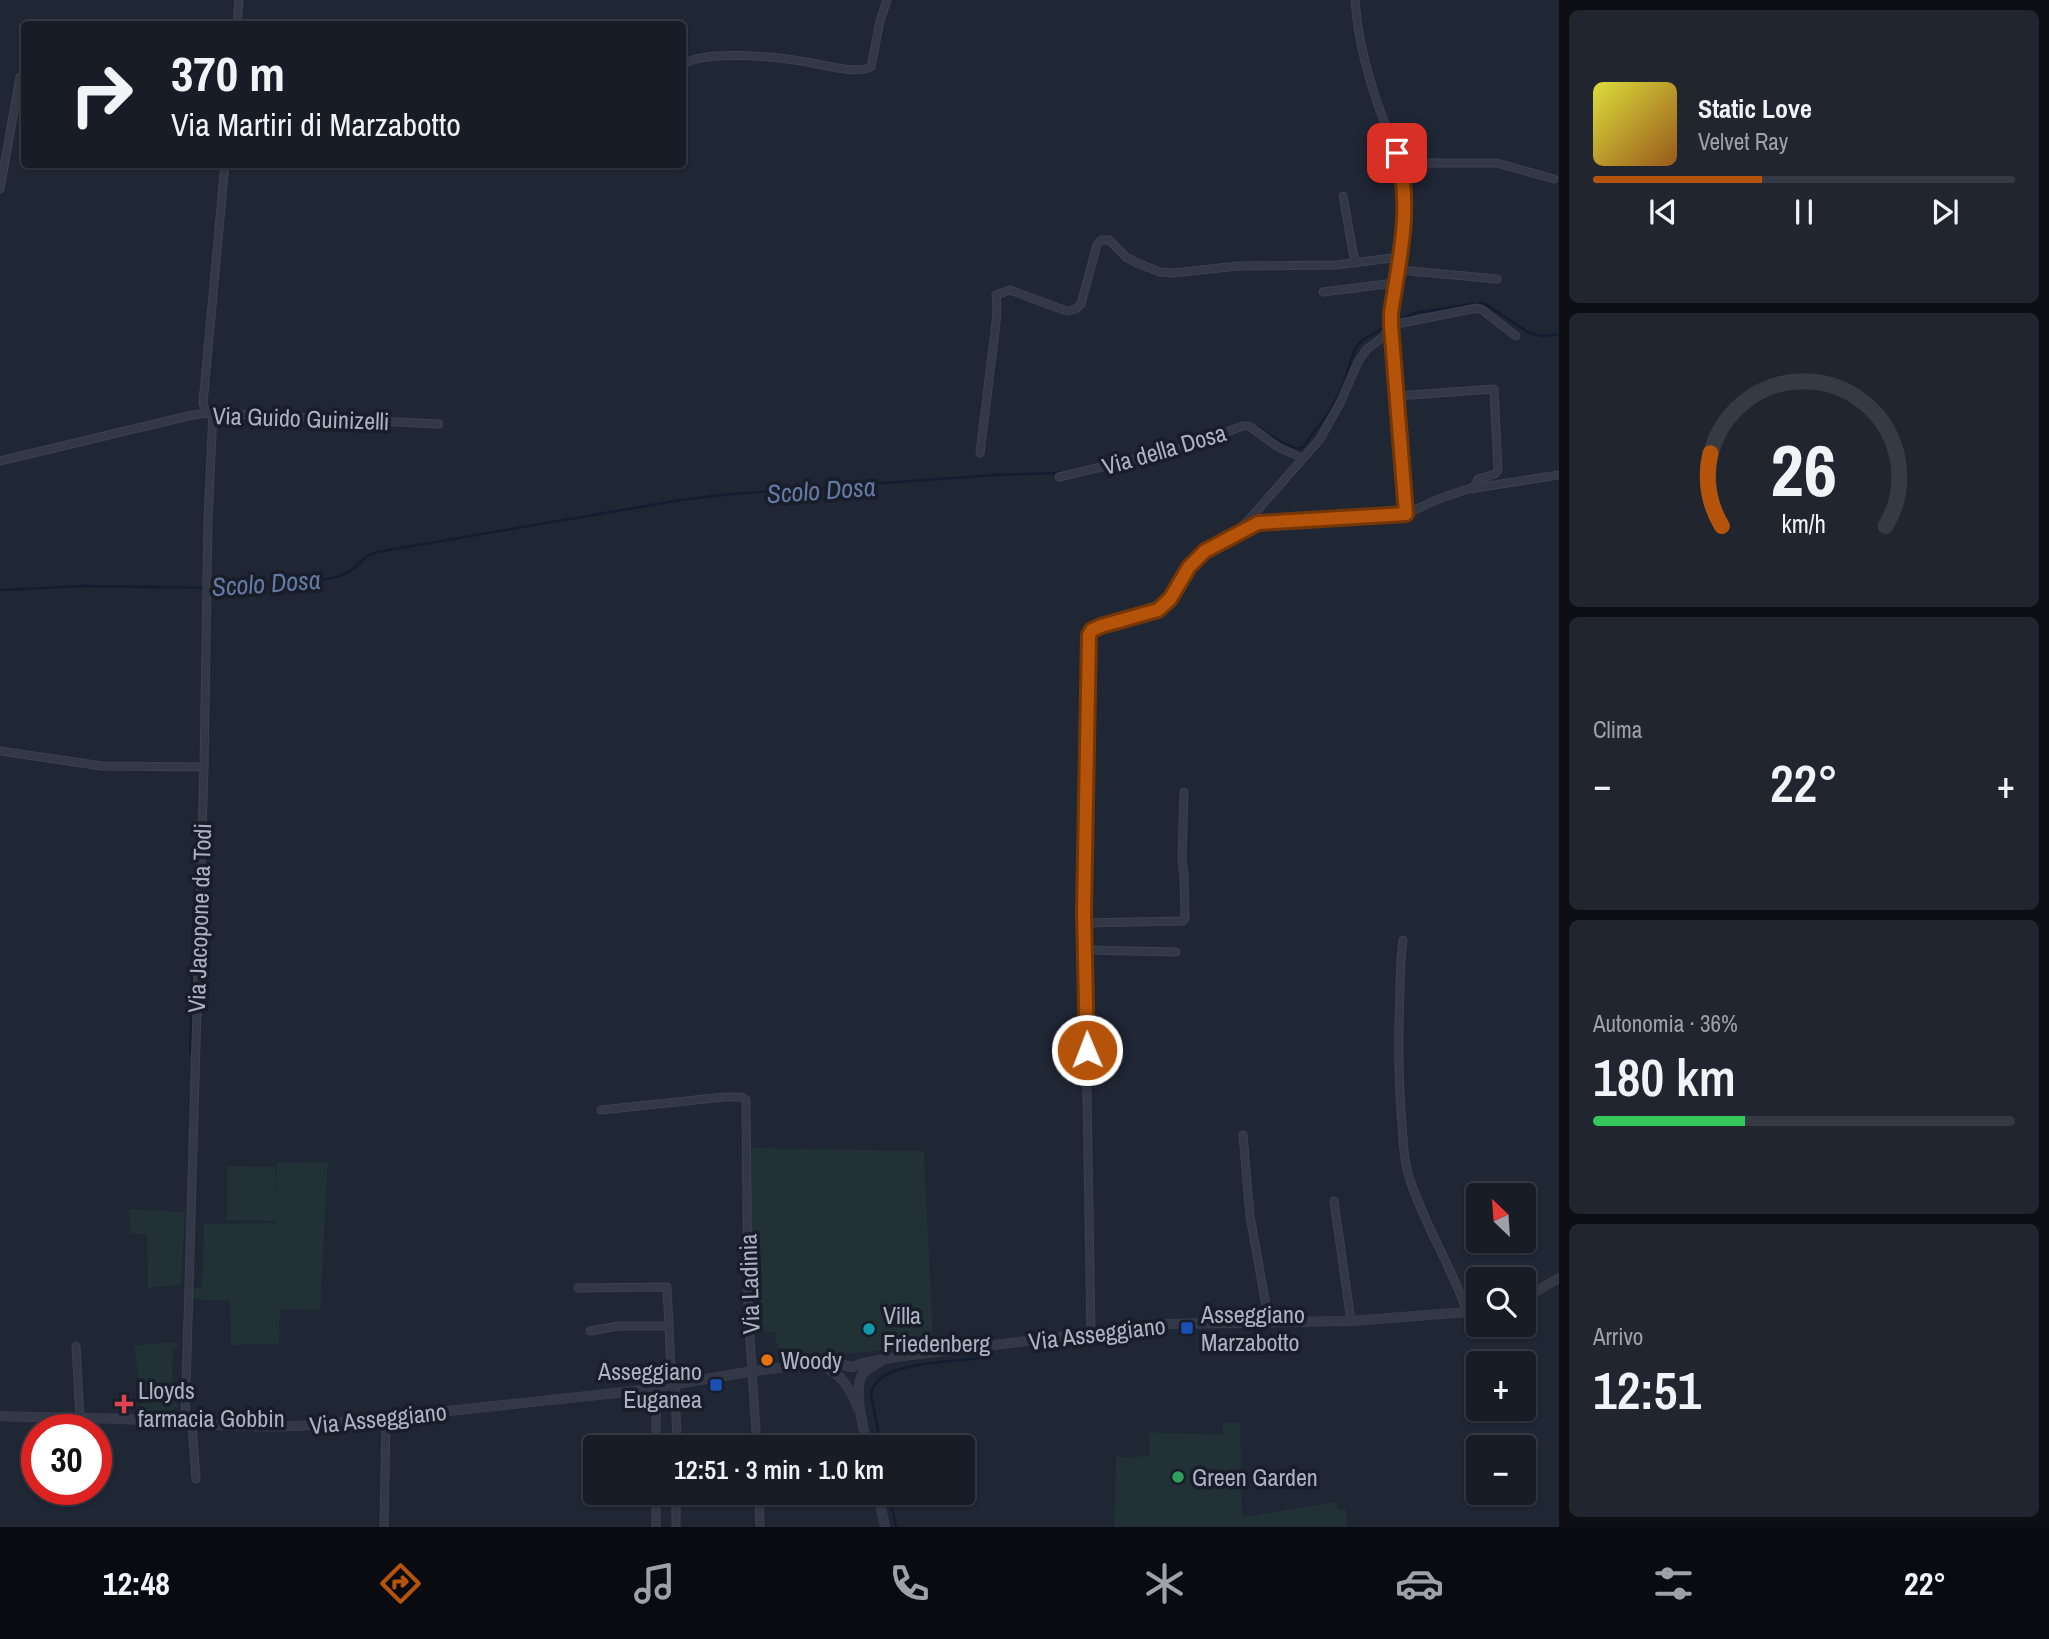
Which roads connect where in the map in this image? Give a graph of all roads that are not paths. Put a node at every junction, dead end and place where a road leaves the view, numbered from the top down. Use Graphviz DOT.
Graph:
graph roads {
  1 [pos="239,0"];
  2 [pos="887,0"];
  3 [pos="1355,0"];
  4 [pos="237,21"];
  5 [pos="686,62"];
  6 [pos="20,77"];
  7 [pos="1400,163"];
  8 [pos="225,168"];
  9 [pos="1554,179"];
  10 [pos="0,189"];
  11 [pos="1343,196"];
  12 [pos="1400,257"];
  13 [pos="1355,263"];
  14 [pos="1399,270"];
  15 [pos="1497,279"];
  16 [pos="1395,284"];
  17 [pos="1323,292"];
  18 [pos="1391,325"];
  19 [pos="1516,336"];
  20 [pos="1383,337"];
  21 [pos="1393,344"];
  22 [pos="1397,396"];
  23 [pos="209,413"];
  24 [pos="439,424"];
  25 [pos="980,453"];
  26 [pos="1301,458"];
  27 [pos="0,461"];
  28 [pos="1559,475"];
  29 [pos="1059,477"];
  30 [pos="1473,489"];
  31 [pos="1254,514"];
  32 [pos="1406,514"];
  33 [pos="1256,524"];
  34 [pos="1232,537"];
  35 [pos="0,751"];
  36 [pos="204,767"];
  37 [pos="1184,792"];
  38 [pos="1084,923"];
  39 [pos="1403,940"];
  40 [pos="1085,950"];
  41 [pos="1175,952"];
  42 [pos="601,1110"];
  43 [pos="1243,1135"];
  44 [pos="1334,1201"];
  45 [pos="1559,1278"];
  46 [pos="578,1288"];
  47 [pos="1536,1291"];
  48 [pos="1466,1309"];
  49 [pos="1466,1312"];
  50 [pos="1351,1321"];
  51 [pos="1269,1322"];
  52 [pos="669,1326"];
  53 [pos="590,1331"];
  54 [pos="1091,1333"];
  55 [pos="76,1346"];
  56 [pos="884,1359"];
  57 [pos="818,1364"];
  58 [pos="851,1367"];
  59 [pos="753,1371"];
  60 [pos="861,1379"];
  61 [pos="846,1382"];
  62 [pos="675,1384"];
  63 [pos="656,1388"];
  64 [pos="79,1414"];
  65 [pos="0,1416"];
  66 [pos="861,1416"];
  67 [pos="21,1417"];
  68 [pos="386,1418"];
  69 [pos="112,1419"];
  70 [pos="189,1424"];
  71 [pos="656,1435"];
  72 [pos="677,1435"];
  73 [pos="756,1435"];
  74 [pos="865,1435"];
  75 [pos="195,1479"];
  76 [pos="656,1505"];
  77 [pos="676,1505"];
  78 [pos="759,1505"];
  79 [pos="880,1505"];
  80 [pos="384,1527"];
  81 [pos="656,1527"];
  82 [pos="676,1527"];
  83 [pos="760,1527"];
  84 [pos="885,1527"];
  1 -- 4 [label="street"];
  2 -- 5 [label="street"];
  3 -- 7 [label="street"];
  6 -- 10 [label="street"];
  7 -- 9 [label="street"];
  7 -- 12 [label="street"];
  8 -- 23 [label="street, Via Jacopone da Todi"];
  11 -- 13 [label="street"];
  12 -- 13 [label="street"];
  12 -- 14 [label="street"];
  13 -- 25 [label="street"];
  14 -- 15 [label="street"];
  14 -- 16 [label="street"];
  16 -- 17 [label="street"];
  16 -- 18 [label="street"];
  18 -- 19 [label="street"];
  18 -- 20 [label="street"];
  18 -- 21 [label="street"];
  20 -- 21 [label="street"];
  20 -- 26 [label="street"];
  21 -- 22 [label="street"];
  22 -- 30 [label="street"];
  22 -- 32 [label="street"];
  23 -- 24 [label="street, Via Guido Guinizelli"];
  23 -- 27 [label="street, Via Guido Guinizelli"];
  23 -- 36 [label="street, Via Jacopone da Todi"];
  26 -- 29 [label="street, Via della Dosa"];
  26 -- 31 [label="street"];
  28 -- 30 [label="street"];
  30 -- 32 [label="street"];
  31 -- 33 [label="street"];
  31 -- 34 [label="street"];
  32 -- 33 [label="street"];
  33 -- 34 [label="street"];
  34 -- 38 [label="street"];
  35 -- 36 [label="street"];
  36 -- 70 [label="street, Via Jacopone da Todi"];
  37 -- 38 [label="street"];
  38 -- 40 [label="street"];
  39 -- 48 [label="street"];
  40 -- 41 [label="street"];
  40 -- 54 [label="street"];
  42 -- 59 [label="street, Via Ladinia"];
  43 -- 51 [label="street"];
  44 -- 50 [label="street"];
  45 -- 47 [label="street"];
  46 -- 52 [label="street"];
  49 -- 50 [label="street, Via Asseggiano"];
  50 -- 51 [label="street, Via Asseggiano"];
  51 -- 54 [label="street, Via Asseggiano"];
  52 -- 53 [label="street"];
  52 -- 62 [label="street"];
  54 -- 56 [label="street, Via Asseggiano"];
  55 -- 64 [label="street"];
  56 -- 58 [label="street, Via Asseggiano"];
  56 -- 60 [label="street"];
  57 -- 58 [label="street, Via Asseggiano"];
  57 -- 59 [label="street, Via Asseggiano"];
  57 -- 61 [label="street"];
  58 -- 60 [label="street"];
  58 -- 61 [label="street"];
  59 -- 62 [label="street, Via Asseggiano"];
  59 -- 73 [label="street, Via Ladinia"];
  60 -- 61 [label="street"];
  60 -- 66 [label="street"];
  61 -- 66 [label="street"];
  62 -- 63 [label="street, Via Asseggiano"];
  62 -- 72 [label="street"];
  63 -- 68 [label="street, Via Asseggiano"];
  63 -- 71 [label="street"];
  65 -- 67 [label="street, Via Asseggiano"];
  66 -- 74 [label="street"];
  68 -- 70 [label="street, Via Asseggiano"];
  68 -- 80 [label="street"];
  69 -- 70 [label="street, Via Asseggiano"];
  70 -- 75 [label="street, Via Jacopone da Todi"];
  76 -- 81 [label="street"];
  77 -- 82 [label="street"];
  78 -- 83 [label="street"];
  79 -- 84 [label="street"];
}
